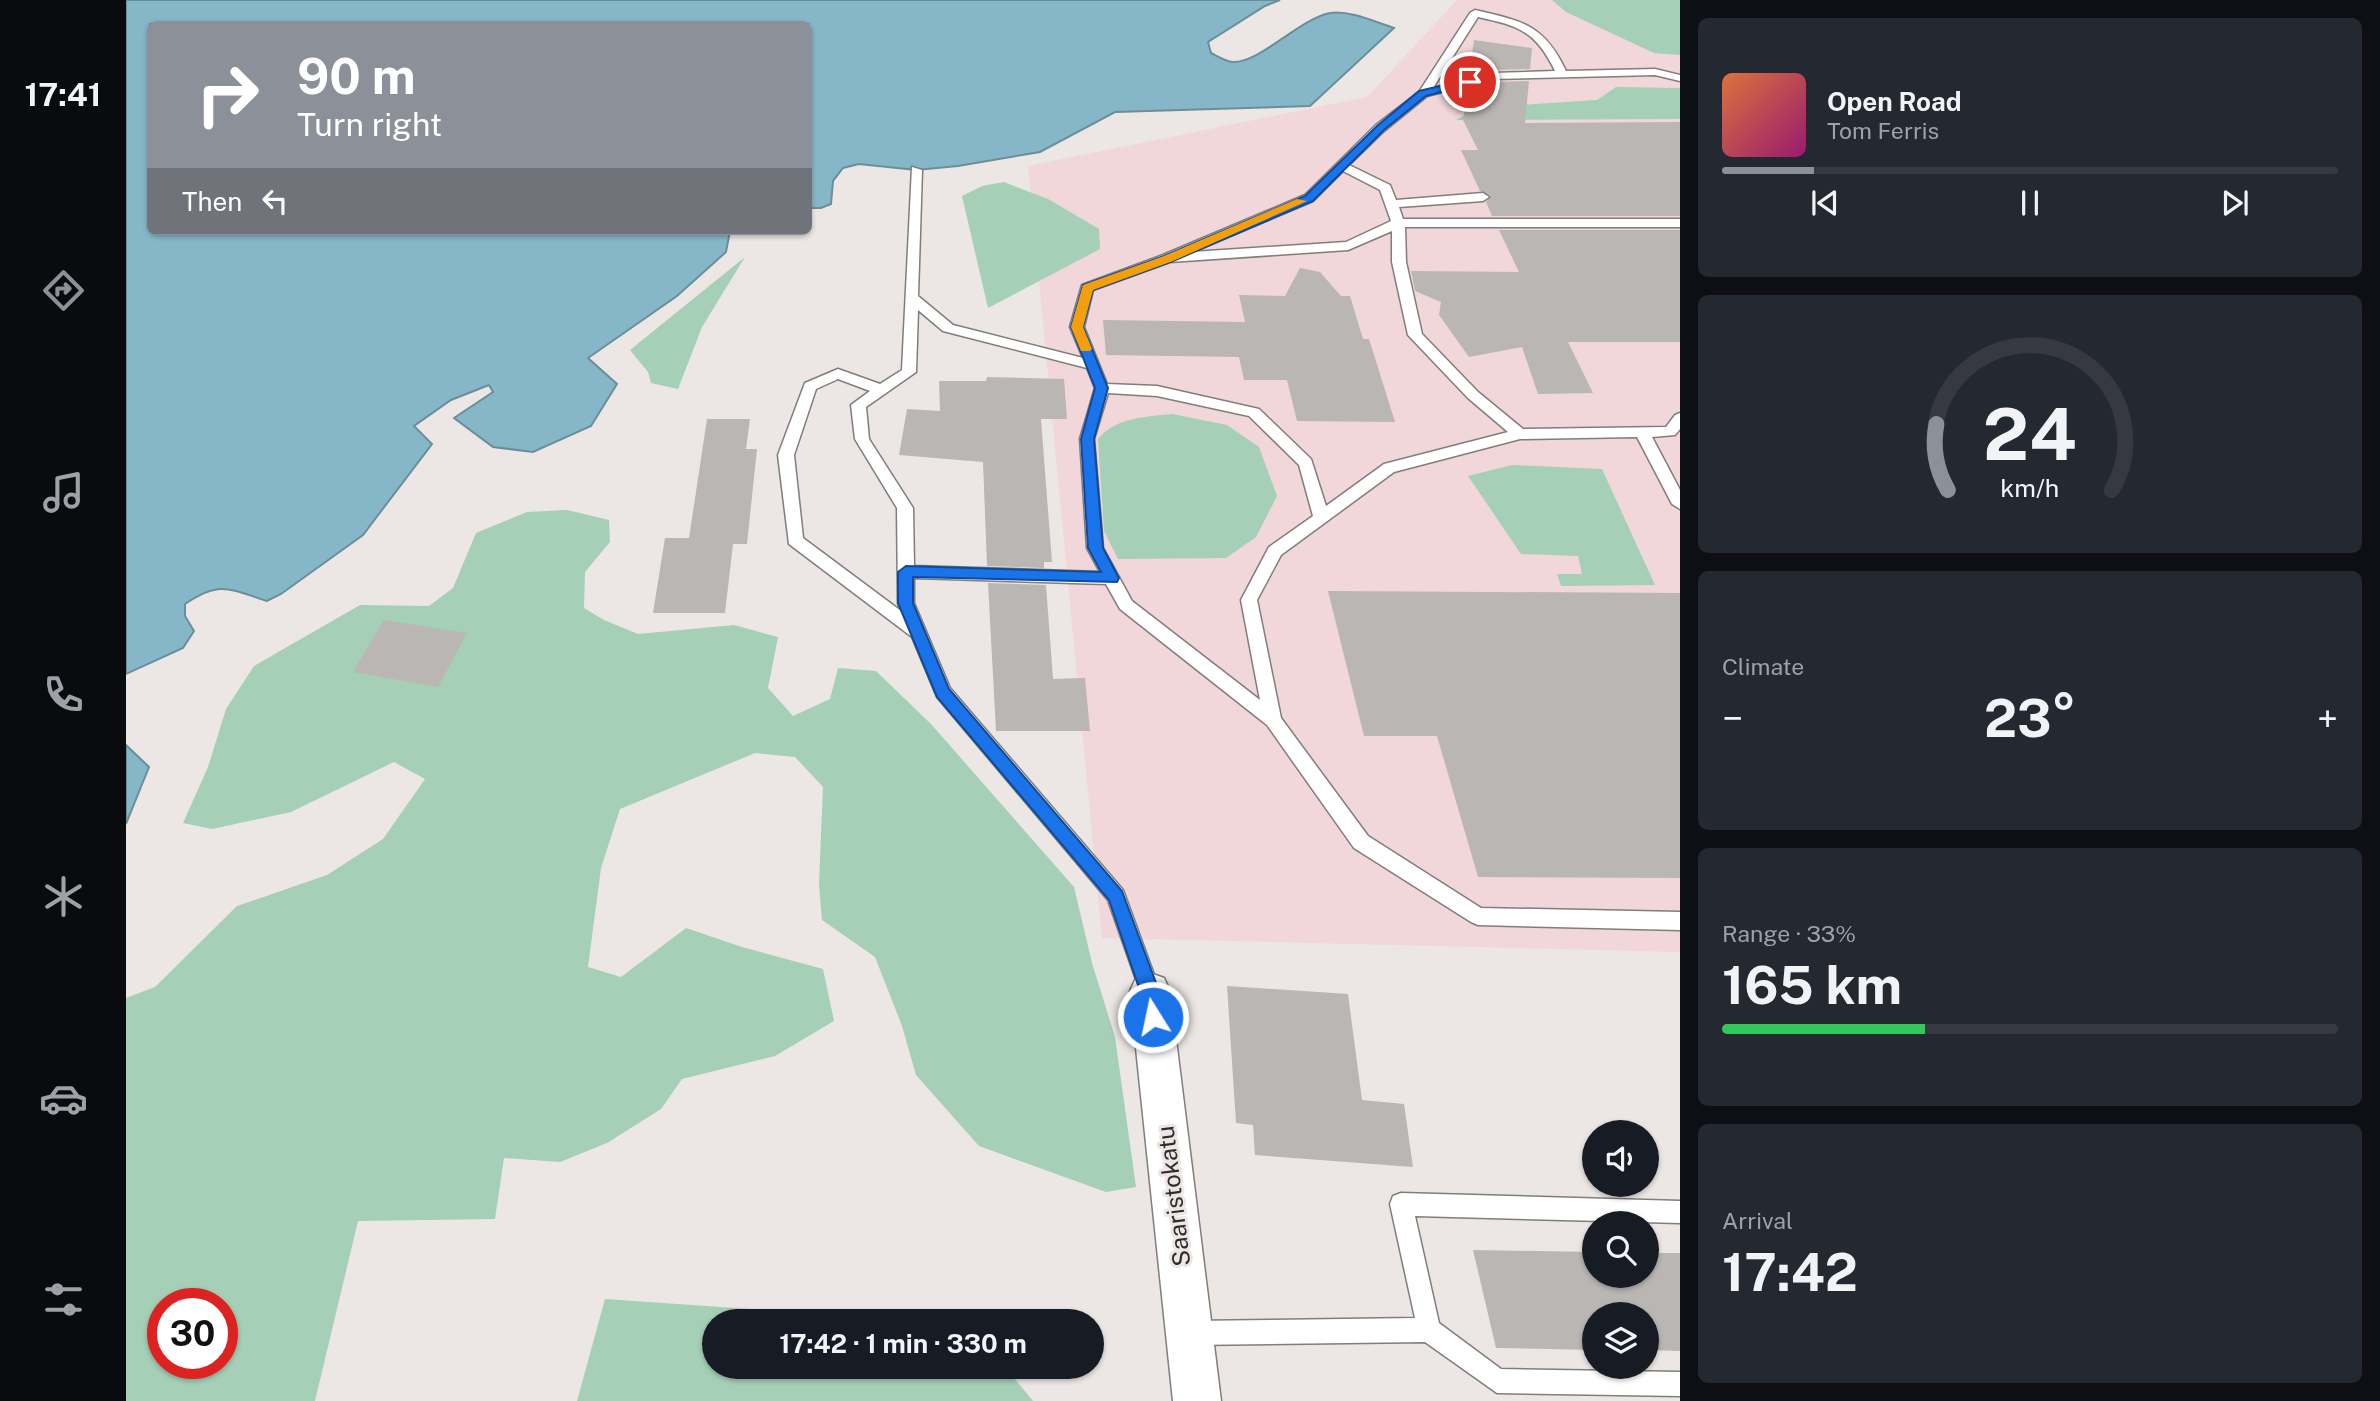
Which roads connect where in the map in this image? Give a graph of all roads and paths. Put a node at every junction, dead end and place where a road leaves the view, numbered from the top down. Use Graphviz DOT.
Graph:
graph roads {
  1 [pos="1562,74"];
  2 [pos="1680,78"];
  3 [pos="1423,94"];
  4 [pos="1342,166"];
  5 [pos="916,170"];
  6 [pos="1483,197"];
  7 [pos="1391,204"];
  8 [pos="1398,223"];
  9 [pos="1680,223"];
  10 [pos="1168,258"];
  11 [pos="912,298"];
  12 [pos="1092,365"];
  13 [pos="1102,388"];
  14 [pos="881,390"];
  15 [pos="1680,418"];
  16 [pos="1642,433"];
  17 [pos="1520,434"];
  18 [pos="1680,504"];
  19 [pos="1321,517"];
  20 [pos="906,572"];
  21 [pos="1112,578"];
  22 [pos="918,633"];
  23 [pos="1273,720"];
  24 [pos="1680,921"];
  25 [pos="1150,991"];
  26 [pos="1680,1212"];
  27 [pos="1429,1331"];
  28 [pos="1190,1333"];
  29 [pos="1680,1384"];
  30 [pos="1197,1401"];
  1 -- 2 [label="lane"];
  1 -- 3 [label="lane"];
  1 -- 3 [label="lane"];
  3 -- 4 [label="lane"];
  4 -- 7 [label="lane"];
  4 -- 10 [label="lane"];
  5 -- 11 [label="lane"];
  6 -- 7 [label="lane"];
  7 -- 8 [label="lane"];
  8 -- 9 [label="lane"];
  8 -- 10 [label="lane"];
  8 -- 17 [label="lane"];
  10 -- 12 [label="lane"];
  11 -- 12 [label="lane"];
  11 -- 14 [label="lane"];
  12 -- 13 [label="lane"];
  13 -- 19 [label="lane"];
  13 -- 21 [label="lane"];
  14 -- 20 [label="lane"];
  14 -- 22 [label="lane"];
  15 -- 16 [label="lane"];
  16 -- 17 [label="lane"];
  16 -- 18 [label="lane"];
  17 -- 19 [label="lane"];
  19 -- 23 [label="lane"];
  20 -- 21 [label="lane"];
  20 -- 22 [label="lane"];
  21 -- 23 [label="lane"];
  22 -- 25 [label="lane"];
  23 -- 24 [label="lane"];
  25 -- 28 [label="street, Saaristokatu"];
  26 -- 27 [label="lane"];
  27 -- 28 [label="lane"];
  27 -- 29 [label="lane"];
  28 -- 30 [label="street, Saaristokatu"];
}
